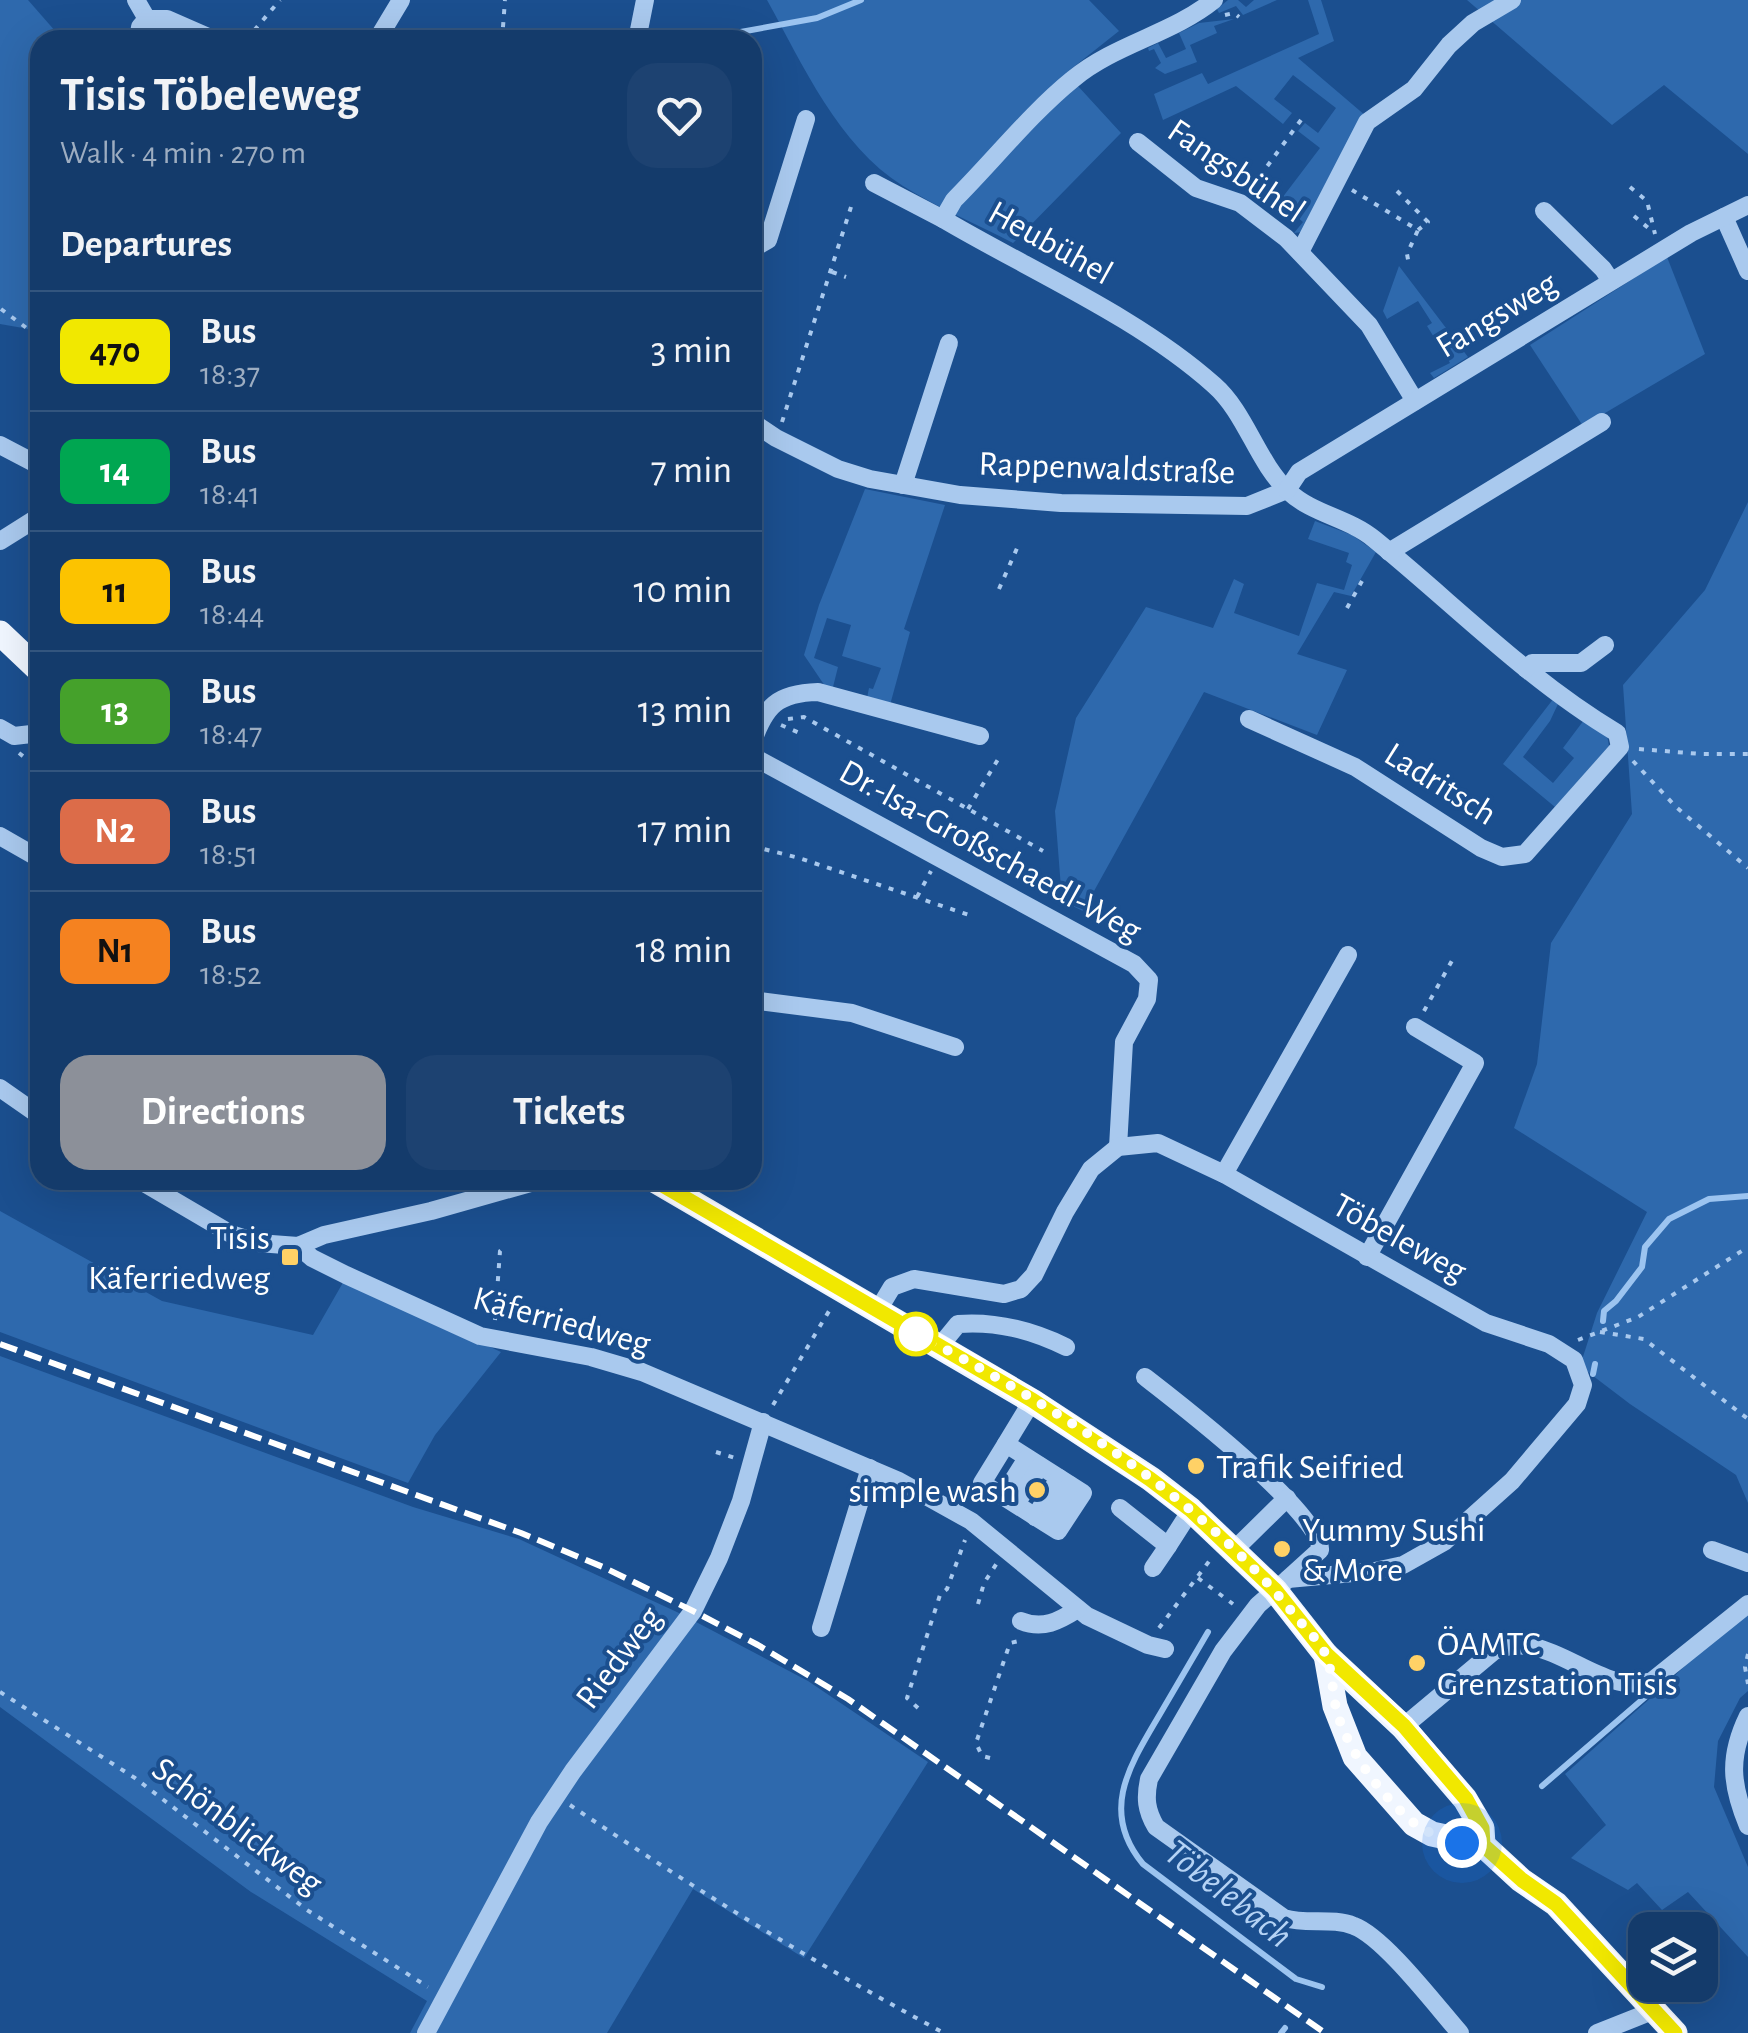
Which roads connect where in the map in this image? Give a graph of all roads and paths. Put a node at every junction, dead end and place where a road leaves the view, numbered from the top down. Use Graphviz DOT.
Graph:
graph roads {
  1 [pos="136,0"];
  2 [pos="280,0"];
  3 [pos="401,0"];
  4 [pos="506,0"];
  5 [pos="645,0"];
  6 [pos="1214,0"];
  7 [pos="1512,0"];
  8 [pos="147,19"];
  9 [pos="140,30"];
  10 [pos="193,30"];
  11 [pos="254,30"];
  12 [pos="383,30"];
  13 [pos="503,30"];
  14 [pos="640,30"];
  15 [pos="806,119"];
  16 [pos="1302,120"];
  17 [pos="1138,142"];
  18 [pos="874,184"];
  19 [pos="1630,186"];
  20 [pos="1347,187"];
  21 [pos="1397,191"];
  22 [pos="1240,203"];
  23 [pos="1748,205"];
  24 [pos="851,207"];
  25 [pos="1544,211"];
  26 [pos="1634,216"];
  27 [pos="1724,216"];
  28 [pos="943,219"];
  29 [pos="1418,230"];
  30 [pos="762,243"];
  31 [pos="1300,252"];
  32 [pos="1409,265"];
  33 [pos="830,272"];
  34 [pos="1748,272"];
  35 [pos="846,278"];
  36 [pos="1611,281"];
  37 [pos="1,309"];
  38 [pos="30,331"];
  39 [pos="949,344"];
  40 [pos="1415,401"];
  41 [pos="784,415"];
  42 [pos="1602,422"];
  43 [pos="762,429"];
  44 [pos="0,444"];
  45 [pos="30,460"];
  46 [pos="903,485"];
  47 [pos="1287,490"];
  48 [pos="30,522"];
  49 [pos="0,541"];
  50 [pos="1018,546"];
  51 [pos="1390,552"];
  52 [pos="1362,582"];
  53 [pos="1000,589"];
  54 [pos="1346,608"];
  55 [pos="0,634"];
  56 [pos="1605,645"];
  57 [pos="30,662"];
  58 [pos="1526,669"];
  59 [pos="762,718"];
  60 [pos="1249,720"];
  61 [pos="30,734"];
  62 [pos="802,734"];
  63 [pos="3,736"];
  64 [pos="980,736"];
  65 [pos="1620,747"];
  66 [pos="1748,754"];
  67 [pos="1000,756"];
  68 [pos="30,758"];
  69 [pos="762,762"];
  70 [pos="968,810"];
  71 [pos="0,836"];
  72 [pos="762,849"];
  73 [pos="1043,851"];
  74 [pos="30,853"];
  75 [pos="937,858"];
  76 [pos="1748,868"];
  77 [pos="916,898"];
  78 [pos="972,916"];
  79 [pos="1348,956"];
  80 [pos="1456,958"];
  81 [pos="762,1001"];
  82 [pos="1414,1028"];
  83 [pos="956,1046"];
  84 [pos="0,1088"];
  85 [pos="30,1109"];
  86 [pos="1118,1147"];
  87 [pos="1224,1174"];
  88 [pos="156,1190"];
  89 [pos="506,1190"];
  90 [pos="671,1190"];
  91 [pos="298,1246"];
  92 [pos="506,1247"];
  93 [pos="1748,1247"];
  94 [pos="1367,1256"];
  95 [pos="833,1306"];
  96 [pos="876,1312"];
  97 [pos="1595,1331"];
  98 [pos="494,1340"];
  99 [pos="940,1346"];
  100 [pos="1066,1346"];
  101 [pos="1560,1350"];
  102 [pos="1145,1377"];
  103 [pos="1032,1400"];
  104 [pos="1748,1419"];
  105 [pos="763,1422"];
  106 [pos="1006,1444"];
  107 [pos="1034,1462"];
  108 [pos="870,1468"];
  109 [pos="1065,1481"];
  110 [pos="1288,1498"];
  111 [pos="1009,1500"];
  112 [pos="1120,1508"];
  113 [pos="1191,1510"];
  114 [pos="1040,1520"];
  115 [pos="964,1540"];
  116 [pos="1168,1546"];
  117 [pos="1006,1550"];
  118 [pos="1712,1550"];
  119 [pos="1223,1554"];
  120 [pos="1748,1563"];
  121 [pos="1153,1568"];
  122 [pos="1198,1578"];
  123 [pos="1281,1585"];
  124 [pos="978,1604"];
  125 [pos="1233,1604"];
  126 [pos="1748,1604"];
  127 [pos="1078,1608"];
  128 [pos="1020,1621"];
  129 [pos="821,1628"];
  130 [pos="1022,1641"];
  131 [pos="1156,1647"];
  132 [pos="1326,1654"];
  133 [pos="1748,1654"];
  134 [pos="1748,1684"];
  135 [pos="0,1692"];
  136 [pos="918,1708"];
  137 [pos="1748,1716"];
  138 [pos="1404,1726"];
  139 [pos="990,1758"];
  140 [pos="558,1796"];
  141 [pos="1748,1826"];
  142 [pos="1483,1845"];
  143 [pos="446,1998"];
  144 [pos="1655,2010"];
  145 [pos="426,2033"];
  146 [pos="944,2033"];
  147 [pos="1460,2033"];
  148 [pos="1597,2033"];
  149 [pos="1675,2033"];
  1 -- 8 [label="street"];
  2 -- 11 [label="path"];
  3 -- 12 [label="street"];
  4 -- 13 [label="path"];
  5 -- 14 [label="street"];
  6 -- 28 [label="street, Heubühel"];
  7 -- 31 [label="street, Fangsbühel"];
  8 -- 9 [label="street"];
  8 -- 10 [label="street"];
  15 -- 30 [label="street"];
  16 -- 22 [label="path"];
  17 -- 22 [label="street, Fangsbühel"];
  18 -- 28 [label="street"];
  19 -- 26 [label="path"];
  20 -- 29 [label="path"];
  21 -- 29 [label="path"];
  22 -- 31 [label="street, Fangsbühel"];
  23 -- 27 [label="street, Fangsweg"];
  24 -- 33 [label="path"];
  25 -- 36 [label="street"];
  27 -- 34 [label="street"];
  27 -- 36 [label="street, Fangsweg"];
  28 -- 47 [label="street, Heubühel"];
  29 -- 32 [label="path"];
  31 -- 40 [label="street, Fangsbühel"];
  33 -- 35 [label="path"];
  33 -- 41 [label="path"];
  36 -- 40 [label="street, Fangsweg"];
  37 -- 38 [label="path"];
  39 -- 46 [label="street"];
  40 -- 47 [label="street, Fangsweg"];
  42 -- 51 [label="street"];
  43 -- 46 [label="street, Rappenwaldstraße"];
  44 -- 45 [label="street"];
  46 -- 47 [label="street, Rappenwaldstraße"];
  47 -- 51 [label="street, Rappenwaldstraße"];
  48 -- 49 [label="street"];
  50 -- 53 [label="path"];
  51 -- 58 [label="street, Rappenwaldstraße"];
  52 -- 54 [label="path"];
  55 -- 57 [label="main road"];
  56 -- 58 [label="street"];
  58 -- 65 [label="street, Rappenwaldstraße"];
  59 -- 64 [label="street, Dr.-Isa-Großschaedl-Weg"];
  60 -- 65 [label="street, Ladritsch"];
  61 -- 63 [label="street"];
  62 -- 70 [label="path"];
  63 -- 68 [label="path"];
  65 -- 66 [label="path"];
  65 -- 76 [label="path"];
  67 -- 70 [label="path"];
  69 -- 75 [label="street, Dr.-Isa-Großschaedl-Weg"];
  70 -- 73 [label="path"];
  71 -- 74 [label="street"];
  72 -- 77 [label="path"];
  75 -- 77 [label="path"];
  75 -- 86 [label="street, Dr.-Isa-Großschaedl-Weg"];
  77 -- 78 [label="path"];
  79 -- 87 [label="street"];
  80 -- 82 [label="path"];
  81 -- 83 [label="street"];
  82 -- 94 [label="street"];
  84 -- 85 [label="street"];
  86 -- 87 [label="street, Töbeleweg"];
  86 -- 96 [label="street"];
  87 -- 94 [label="street, Töbeleweg"];
  88 -- 91 [label="street"];
  89 -- 91 [label="street"];
  90 -- 96 [label="main road"];
  91 -- 98 [label="street, Käferriedweg"];
  92 -- 98 [label="path"];
  93 -- 97 [label="path"];
  94 -- 101 [label="street, Töbeleweg"];
  95 -- 105 [label="path"];
  96 -- 99 [label="main road"];
  97 -- 101 [label="path"];
  97 -- 104 [label="path"];
  98 -- 105 [label="street, Käferriedweg"];
  99 -- 100 [label="street"];
  99 -- 103 [label="main road"];
  101 -- 123 [label="street"];
  102 -- 110 [label="street"];
  103 -- 106 [label="street"];
  103 -- 113 [label="main road"];
  105 -- 108 [label="street, Käferriedweg"];
  105 -- 140 [label="street, Riedweg"];
  106 -- 107 [label="street"];
  106 -- 111 [label="street"];
  107 -- 109 [label="street"];
  107 -- 111 [label="street"];
  108 -- 117 [label="street, Käferriedweg"];
  108 -- 129 [label="street"];
  109 -- 114 [label="street"];
  109 -- 114 [label="street"];
  110 -- 119 [label="street"];
  110 -- 123 [label="street"];
  111 -- 114 [label="street"];
  112 -- 116 [label="street"];
  113 -- 116 [label="street"];
  113 -- 119 [label="main road"];
  115 -- 136 [label="path"];
  116 -- 121 [label="street"];
  117 -- 124 [label="path"];
  117 -- 127 [label="street, Käferriedweg"];
  118 -- 120 [label="street"];
  119 -- 122 [label="path"];
  119 -- 123 [label="main road"];
  122 -- 125 [label="path"];
  122 -- 131 [label="path"];
  123 -- 132 [label="main road"];
  123 -- 147 [label="street"];
  126 -- 138 [label="street"];
  127 -- 128 [label="street"];
  127 -- 131 [label="street, Käferriedweg"];
  130 -- 139 [label="path"];
  132 -- 138 [label="main road"];
  132 -- 142 [label="main road"];
  133 -- 134 [label="path"];
  135 -- 143 [label="path, Schönblickweg"];
  137 -- 141 [label="street"];
  138 -- 142 [label="main road"];
  140 -- 143 [label="street, Riedweg"];
  140 -- 146 [label="path"];
  142 -- 144 [label="main road"];
  143 -- 145 [label="street, Riedweg"];
  144 -- 148 [label="street"];
  144 -- 149 [label="main road"];
}
